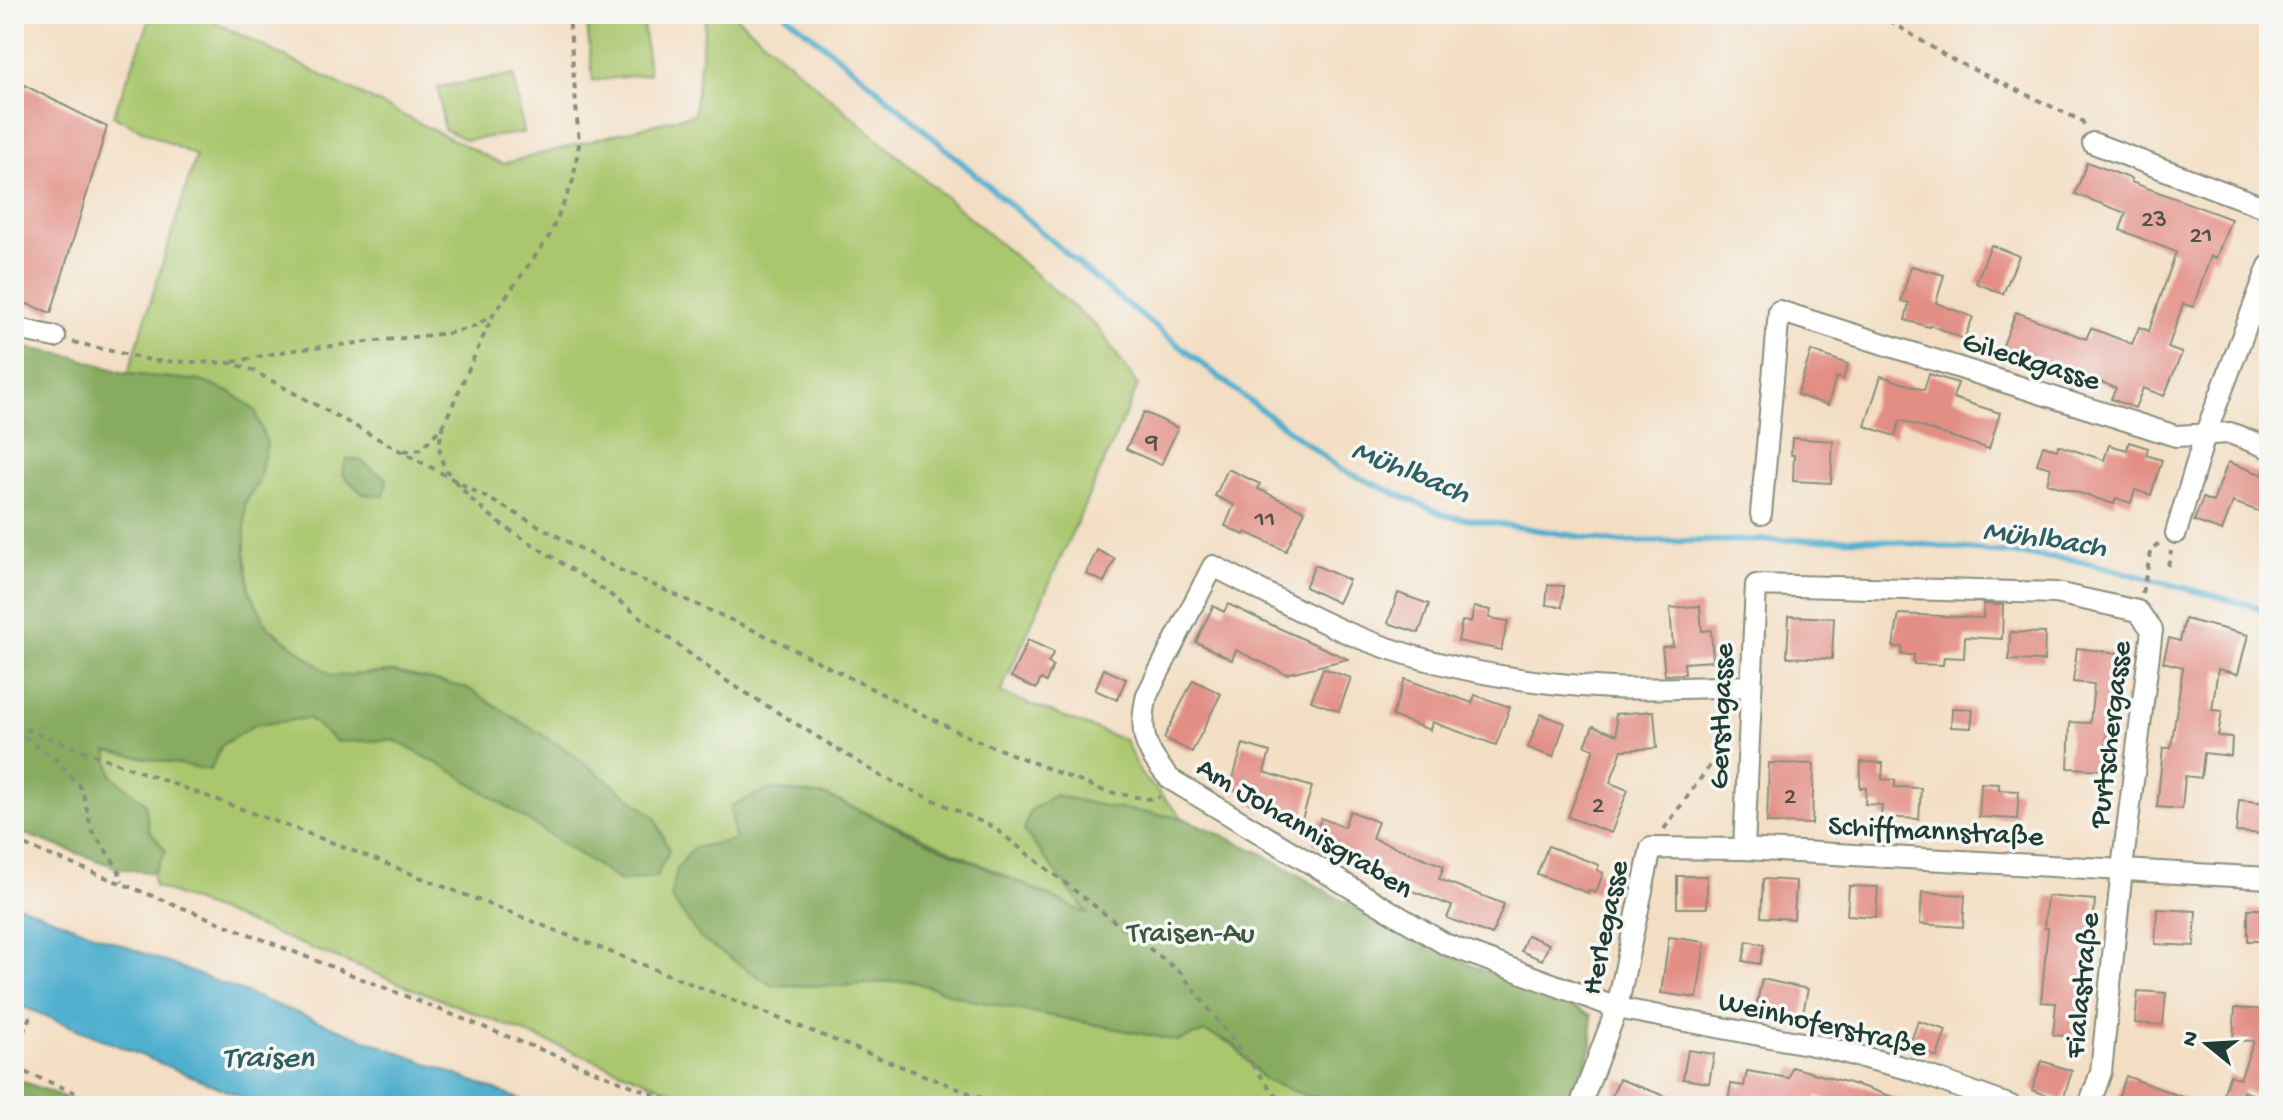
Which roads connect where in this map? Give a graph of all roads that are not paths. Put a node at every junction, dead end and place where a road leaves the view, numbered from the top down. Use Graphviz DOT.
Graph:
graph roads {
  1 [pos="2093,143"];
  2 [pos="2269,209"];
  3 [pos="2269,266"];
  4 [pos="14,328"];
  5 [pos="55,337"];
  6 [pos="2205,435"];
  7 [pos="2269,448"];
  8 [pos="1761,514"];
  9 [pos="2176,533"];
  10 [pos="1756,585"];
  11 [pos="1750,686"];
  12 [pos="1744,849"];
  13 [pos="2122,869"];
  14 [pos="2269,878"];
  15 [pos="1617,1008"];
  16 [pos="1580,1106"];
  17 [pos="2011,1106"];
  18 [pos="2089,1106"];
  1 -- 2 [label="street"];
  3 -- 6 [label="street"];
  4 -- 5 [label="street"];
  6 -- 7 [label="street, Gileckgasse"];
  6 -- 8 [label="street, Gileckgasse"];
  6 -- 9 [label="street"];
  10 -- 11 [label="street, Gerstlgasse"];
  10 -- 13 [label="street, Purtschergasse"];
  11 -- 12 [label="street, Gerstlgasse"];
  11 -- 15 [label="street, Am Johannisgraben"];
  12 -- 13 [label="street, Schiffmannstraße"];
  12 -- 15 [label="street, Herlegasse"];
  13 -- 14 [label="street, Schiffmannstraße"];
  13 -- 18 [label="street, Fialastraße"];
  15 -- 16 [label="street, Herlegasse"];
  15 -- 17 [label="street, Weinhoferstraße"];
}
